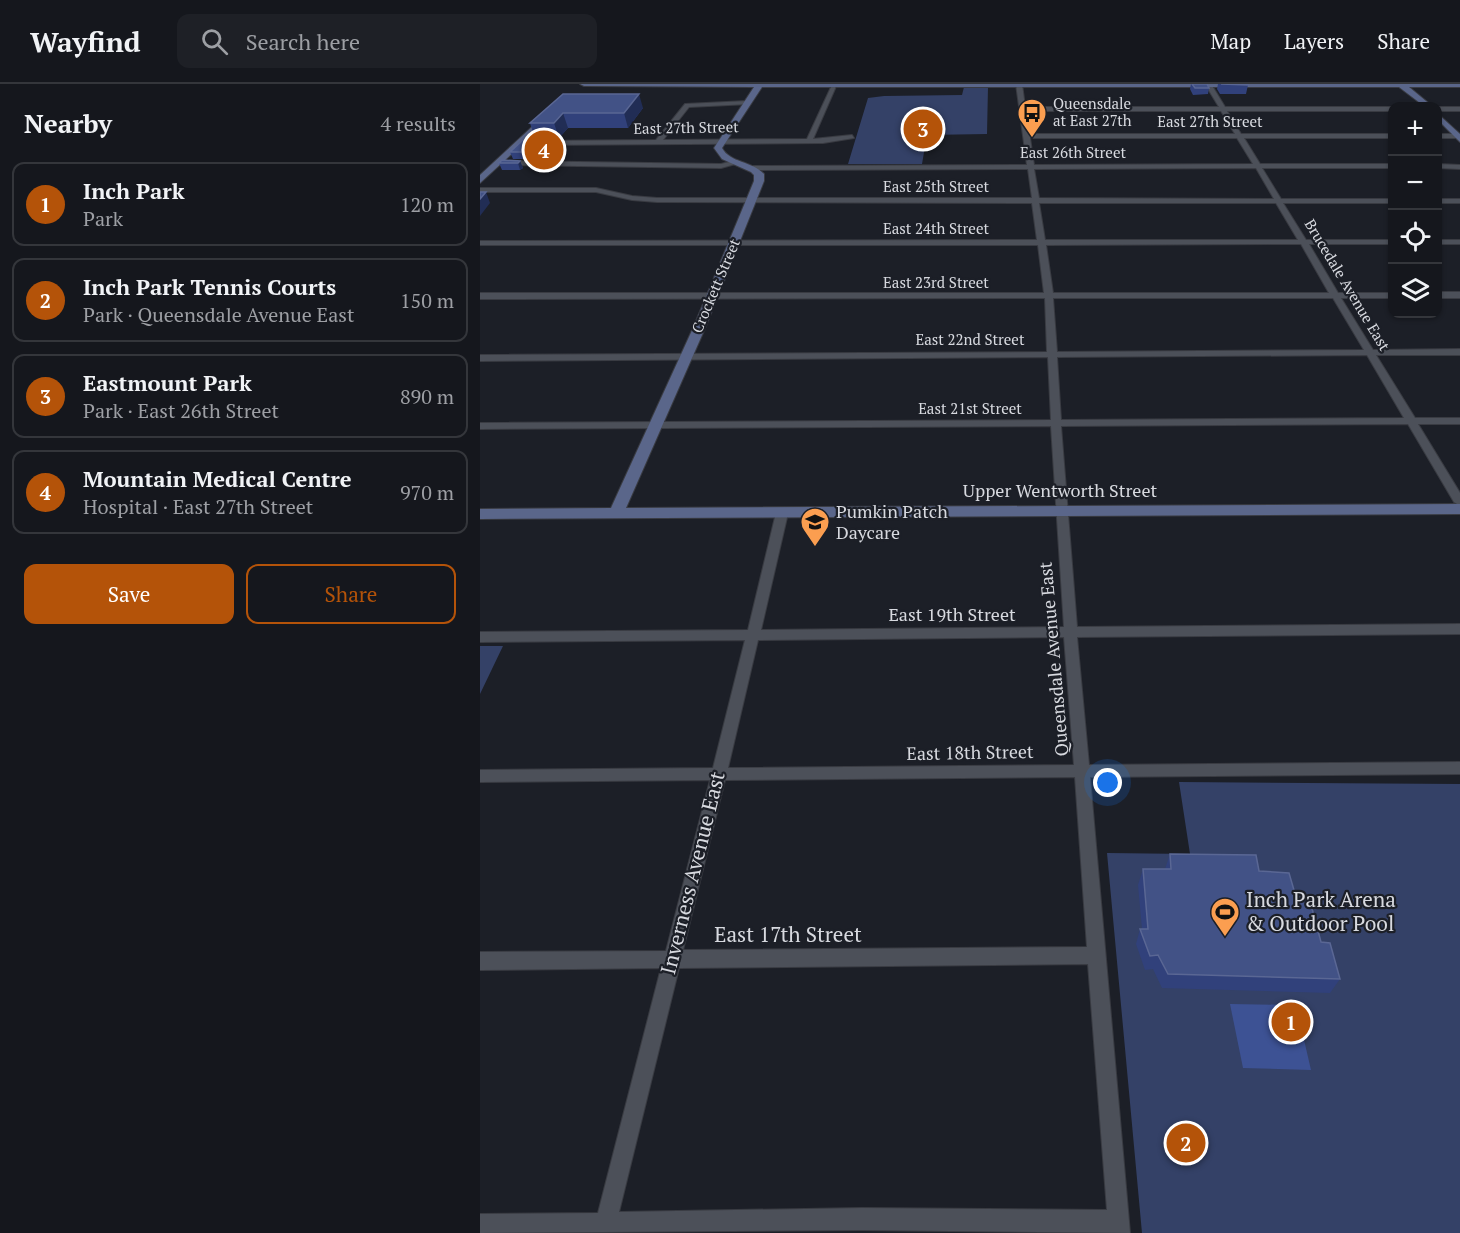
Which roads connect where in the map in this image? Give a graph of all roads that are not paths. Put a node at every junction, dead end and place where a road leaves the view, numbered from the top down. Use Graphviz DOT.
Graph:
graph roads {
  1 [pos="584,84"];
  2 [pos="785,84"];
  3 [pos="929,84"];
  4 [pos="1406,84"];
  5 [pos="714,85"];
  6 [pos="759,85"];
  7 [pos="835,85"];
  8 [pos="1020,85"];
  9 [pos="1208,85"];
  10 [pos="1460,85"];
  11 [pos="576,91"];
  12 [pos="1423,102"];
  13 [pos="747,103"];
  14 [pos="1023,109"];
  15 [pos="1222,109"];
  16 [pos="1388,109"];
  17 [pos="1442,109"];
  18 [pos="1460,109"];
  19 [pos="555,110"];
  20 [pos="1442,121"];
  21 [pos="1027,136"];
  22 [pos="1239,136"];
  23 [pos="1388,136"];
  24 [pos="1442,136"];
  25 [pos="852,137"];
  26 [pos="1459,137"];
  27 [pos="809,141"];
  28 [pos="658,142"];
  29 [pos="721,142"];
  30 [pos="520,143"];
  31 [pos="737,162"];
  32 [pos="498,163"];
  33 [pos="1031,166"];
  34 [pos="1258,166"];
  35 [pos="1388,166"];
  36 [pos="1442,166"];
  37 [pos="1460,166"];
  38 [pos="753,168"];
  39 [pos="480,180"];
  40 [pos="480,190"];
  41 [pos="751,200"];
  42 [pos="1036,201"];
  43 [pos="1278,201"];
  44 [pos="1388,201"];
  45 [pos="1442,201"];
  46 [pos="1460,201"];
  47 [pos="1388,242"];
  48 [pos="1442,242"];
  49 [pos="1460,242"];
  50 [pos="480,243"];
  51 [pos="734,243"];
  52 [pos="1042,243"];
  53 [pos="1304,243"];
  54 [pos="1335,295"];
  55 [pos="1388,295"];
  56 [pos="1442,295"];
  57 [pos="1460,295"];
  58 [pos="480,296"];
  59 [pos="1049,296"];
  60 [pos="712,297"];
  61 [pos="1460,352"];
  62 [pos="1370,353"];
  63 [pos="1052,355"];
  64 [pos="686,357"];
  65 [pos="480,358"];
  66 [pos="1460,421"];
  67 [pos="1412,422"];
  68 [pos="1056,424"];
  69 [pos="480,426"];
  70 [pos="654,426"];
  71 [pos="1460,502"];
  72 [pos="1460,509"];
  73 [pos="1061,511"];
  74 [pos="615,513"];
  75 [pos="782,513"];
  76 [pos="480,514"];
  77 [pos="1460,629"];
  78 [pos="1071,632"];
  79 [pos="754,634"];
  80 [pos="480,637"];
  81 [pos="1460,768"];
  82 [pos="1082,771"];
  83 [pos="718,775"];
  84 [pos="480,776"];
  85 [pos="1096,955"];
  86 [pos="672,959"];
  87 [pos="480,961"];
  88 [pos="480,1225"];
  89 [pos="861,1226"];
  90 [pos="1118,1227"];
  91 [pos="604,1228"];
  1 -- 5 [label="main road"];
  1 -- 11 [label="main road"];
  2 -- 6 [label="main road"];
  2 -- 7 [label="main road"];
  3 -- 7 [label="main road"];
  3 -- 8 [label="main road"];
  4 -- 9 [label="main road"];
  4 -- 10 [label="main road"];
  4 -- 12 [label="main road"];
  5 -- 6 [label="main road"];
  6 -- 13 [label="main road"];
  7 -- 27 [label="street"];
  8 -- 9 [label="main road"];
  8 -- 14 [label="street, Queensdale Avenue East"];
  9 -- 15 [label="street, Brucedale Avenue East"];
  13 -- 28 [label="street"];
  13 -- 29 [label="main road"];
  14 -- 15 [label="street"];
  14 -- 21 [label="street, Queensdale Avenue East"];
  15 -- 16 [label="street"];
  15 -- 22 [label="street, Brucedale Avenue East"];
  17 -- 18 [label="street"];
  19 -- 30 [label="main road"];
  20 -- 26 [label="main road"];
  21 -- 22 [label="street, East 27th Street"];
  21 -- 33 [label="street, Queensdale Avenue East"];
  22 -- 23 [label="street, East 27th Street"];
  22 -- 34 [label="street, Brucedale Avenue East"];
  24 -- 26 [label="street"];
  25 -- 27 [label="street, East 27th Street"];
  27 -- 29 [label="street, East 27th Street"];
  28 -- 29 [label="street, East 27th Street"];
  28 -- 30 [label="street, East 27th Street"];
  29 -- 31 [label="main road"];
  30 -- 32 [label="main road"];
  31 -- 32 [label="street"];
  31 -- 38 [label="main road"];
  32 -- 39 [label="main road"];
  33 -- 34 [label="street, East 26th Street"];
  33 -- 38 [label="street, East 26th Street"];
  33 -- 42 [label="street, Queensdale Avenue East"];
  34 -- 35 [label="street, East 26th Street"];
  34 -- 43 [label="street, Brucedale Avenue East"];
  36 -- 37 [label="street"];
  38 -- 41 [label="main road, Crockett Street"];
  40 -- 41 [label="street, East 25th Street"];
  41 -- 42 [label="street, East 25th Street"];
  41 -- 51 [label="main road, Crockett Street"];
  42 -- 43 [label="street, East 25th Street"];
  42 -- 52 [label="street, Queensdale Avenue East"];
  43 -- 44 [label="street, East 25th Street"];
  43 -- 53 [label="street, Brucedale Avenue East"];
  45 -- 46 [label="street"];
  47 -- 53 [label="street, East 24th Street"];
  48 -- 49 [label="street"];
  50 -- 51 [label="street, East 24th Street"];
  51 -- 52 [label="street, East 24th Street"];
  51 -- 60 [label="main road, Crockett Street"];
  52 -- 53 [label="street, East 24th Street"];
  52 -- 59 [label="street, Queensdale Avenue East"];
  53 -- 54 [label="street, Brucedale Avenue East"];
  54 -- 55 [label="street, East 23rd Street"];
  54 -- 59 [label="street, East 23rd Street"];
  54 -- 62 [label="street, Brucedale Avenue East"];
  56 -- 57 [label="street"];
  58 -- 60 [label="street, East 23rd Street"];
  59 -- 60 [label="street, East 23rd Street"];
  59 -- 63 [label="street, Queensdale Avenue East"];
  60 -- 64 [label="main road, Crockett Street"];
  61 -- 62 [label="street, East 22nd Street"];
  62 -- 63 [label="street, East 22nd Street"];
  62 -- 67 [label="street, Brucedale Avenue East"];
  63 -- 64 [label="street, East 22nd Street"];
  63 -- 68 [label="street, Queensdale Avenue East"];
  64 -- 65 [label="street, East 22nd Street"];
  64 -- 70 [label="main road, Crockett Street"];
  66 -- 67 [label="street, East 21st Street"];
  67 -- 68 [label="street, East 21st Street"];
  67 -- 71 [label="street, Brucedale Avenue East"];
  68 -- 70 [label="street, East 21st Street"];
  68 -- 73 [label="street, Queensdale Avenue East"];
  69 -- 70 [label="street, East 21st Street"];
  70 -- 74 [label="main road, Crockett Street"];
  72 -- 73 [label="main road, Upper Wentworth Street"];
  73 -- 75 [label="main road, Upper Wentworth Street"];
  73 -- 78 [label="street, Queensdale Avenue East"];
  74 -- 75 [label="main road, Upper Wentworth Street"];
  74 -- 76 [label="main road, Upper Wentworth Street"];
  75 -- 79 [label="street, Inverness Avenue East"];
  77 -- 78 [label="street, East 19th Street"];
  78 -- 79 [label="street, East 19th Street"];
  78 -- 82 [label="street, Queensdale Avenue East"];
  79 -- 80 [label="street, East 19th Street"];
  79 -- 83 [label="street, Inverness Avenue East"];
  81 -- 82 [label="street, East 18th Street"];
  82 -- 83 [label="street, East 18th Street"];
  82 -- 85 [label="street, Queensdale Avenue East"];
  83 -- 84 [label="street, East 18th Street"];
  83 -- 86 [label="street, Inverness Avenue East"];
  85 -- 86 [label="street, East 17th Street"];
  85 -- 90 [label="street, Queensdale Avenue East"];
  86 -- 87 [label="street, East 17th Street"];
  86 -- 91 [label="street, Inverness Avenue East"];
  88 -- 91 [label="street"];
  89 -- 90 [label="street"];
  89 -- 91 [label="street"];
}
